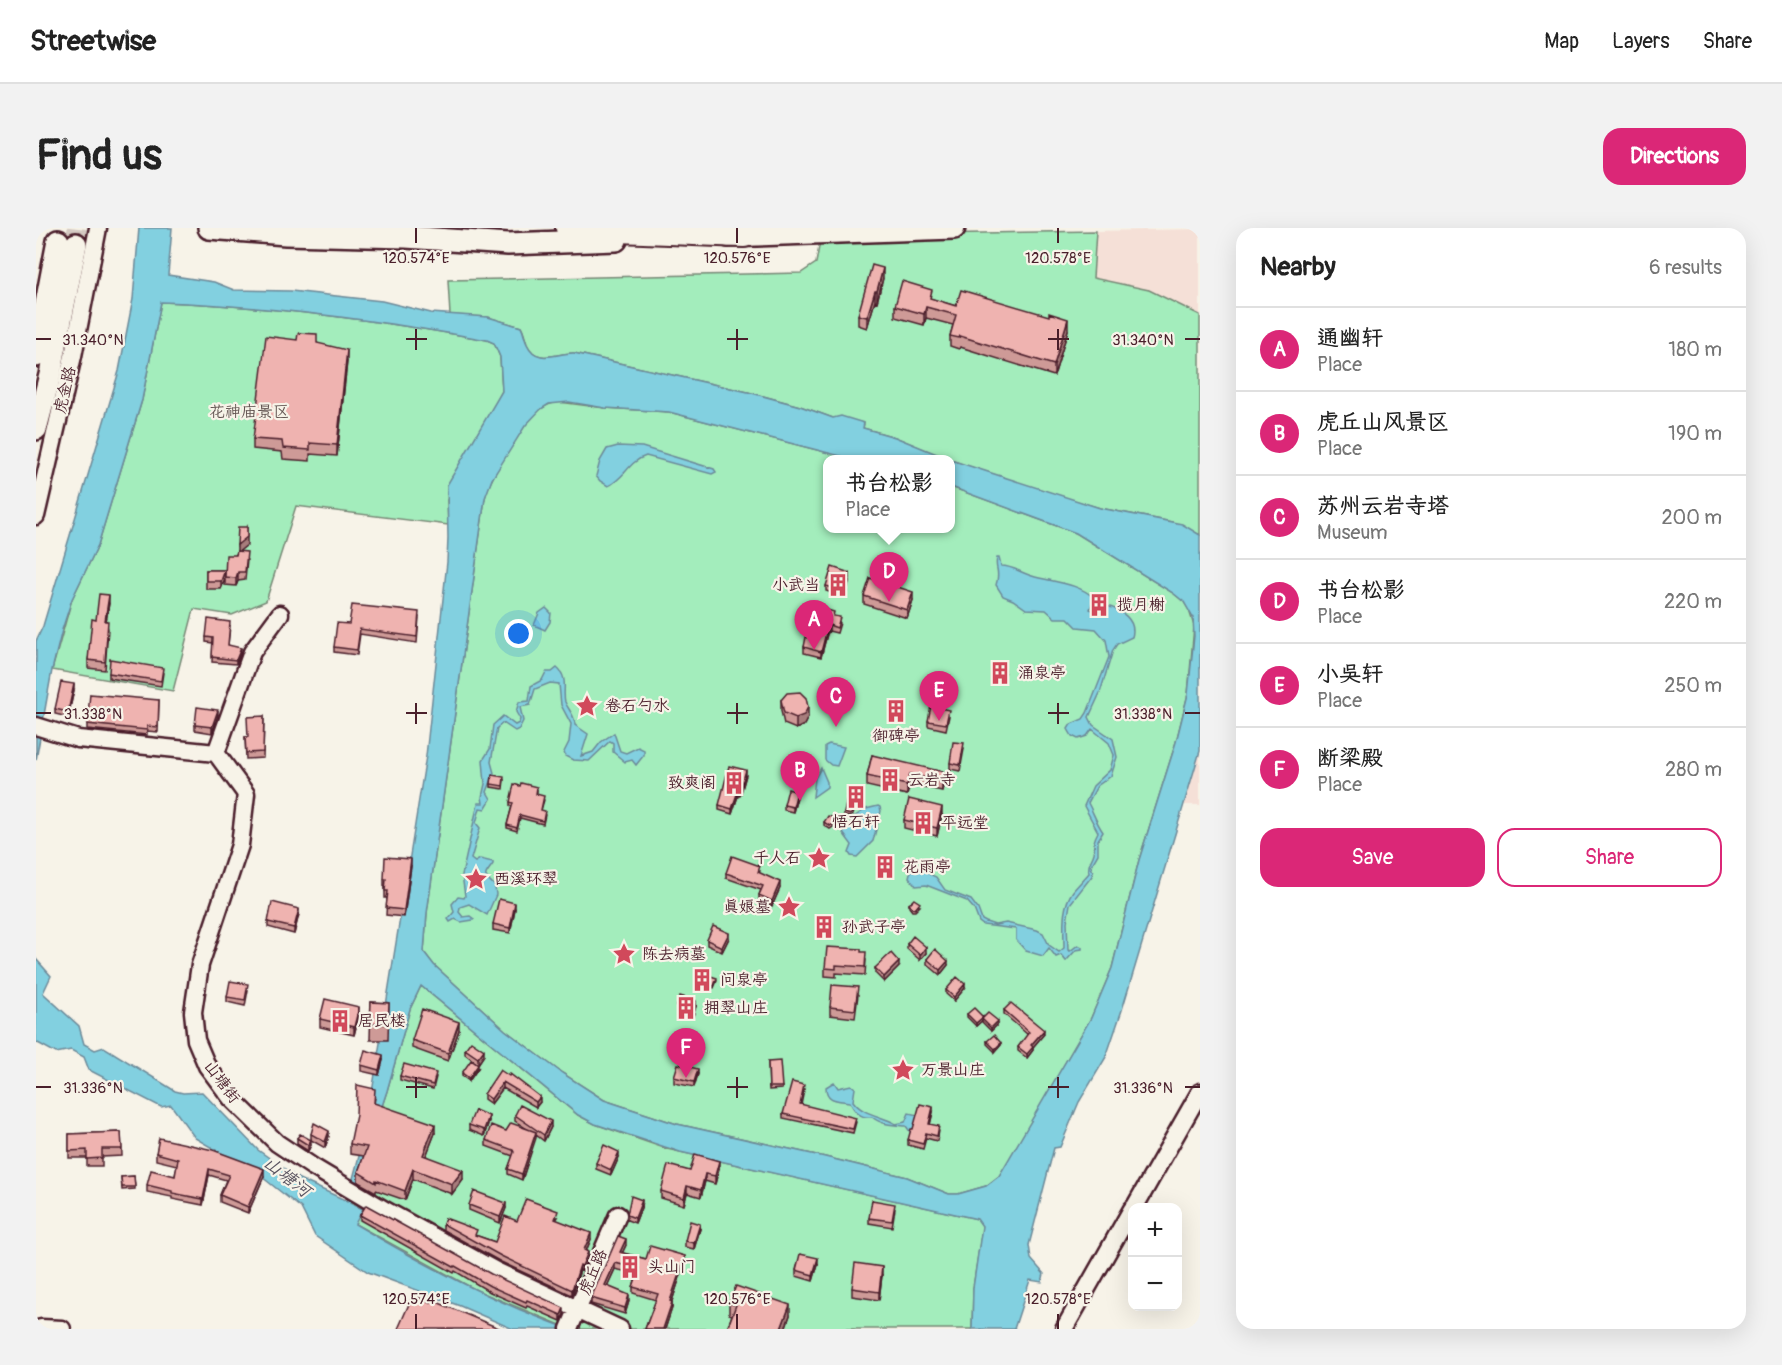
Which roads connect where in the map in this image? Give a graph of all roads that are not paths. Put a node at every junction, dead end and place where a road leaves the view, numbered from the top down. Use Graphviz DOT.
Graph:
graph roads {
  1 [pos="98,228"];
  2 [pos="209,228"];
  3 [pos="568,228"];
  4 [pos="954,228"];
  5 [pos="744,235"];
  6 [pos="36,356"];
  7 [pos="36,429"];
  8 [pos="36,516"];
  9 [pos="280,614"];
  10 [pos="36,726"];
  11 [pos="216,753"];
  12 [pos="1200,1092"];
  13 [pos="1136,1203"];
  14 [pos="618,1215"];
  15 [pos="1128,1217"];
  16 [pos="578,1310"];
  17 [pos="41,1328"];
  18 [pos="62,1329"];
  19 [pos="569,1329"];
  20 [pos="620,1329"];
  21 [pos="1064,1329"];
  1 -- 8 [label="street, 虎金路"];
  2 -- 5 [label="main road"];
  3 -- 5 [label="highway"];
  4 -- 5 [label="main road"];
  6 -- 7 [label="main road, 虎金路"];
  9 -- 11 [label="street"];
  10 -- 11 [label="street"];
  11 -- 16 [label="street, 山塘街"];
  12 -- 13 [label="street"];
  14 -- 16 [label="street, 虎丘路"];
  15 -- 21 [label="street"];
  16 -- 19 [label="street, 虎丘路"];
  16 -- 20 [label="street, 山塘街"];
  17 -- 18 [label="street"];
}
